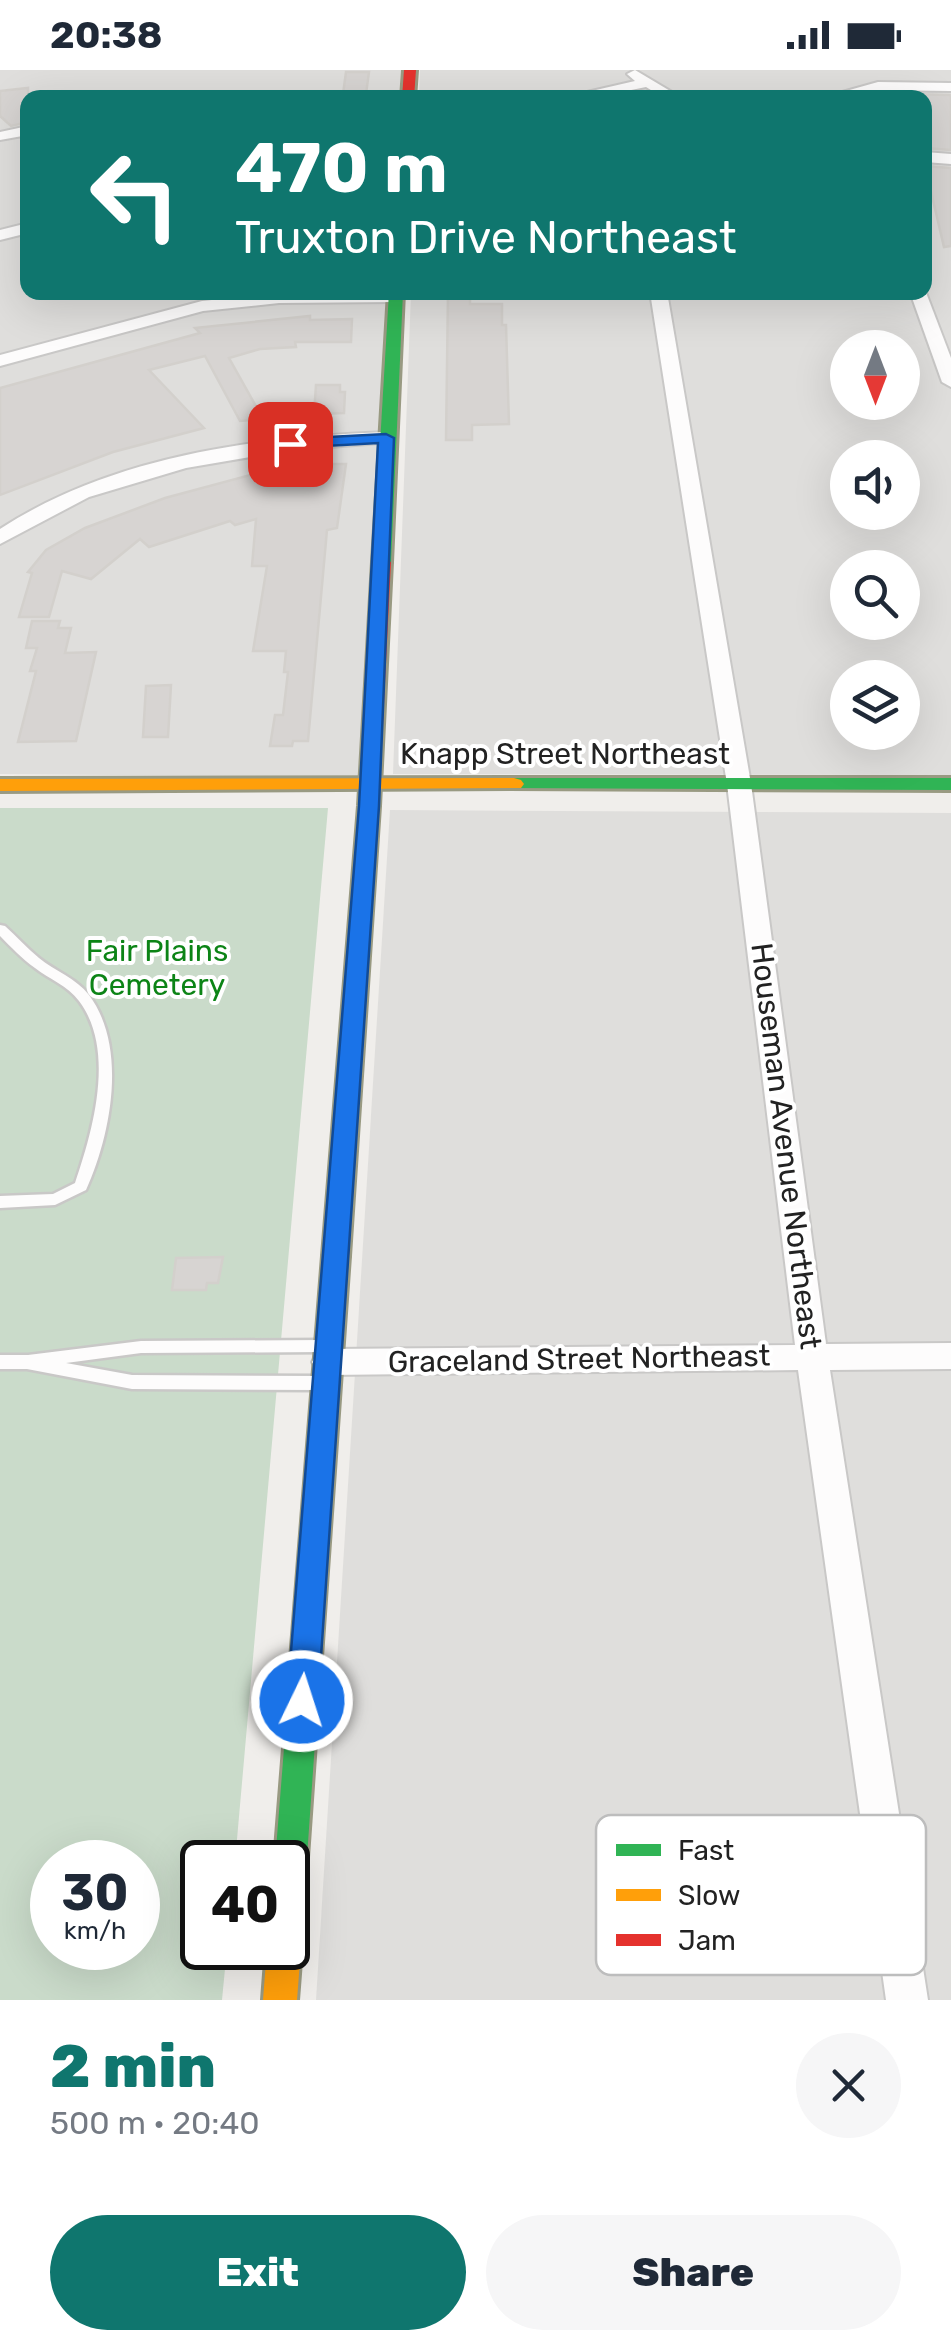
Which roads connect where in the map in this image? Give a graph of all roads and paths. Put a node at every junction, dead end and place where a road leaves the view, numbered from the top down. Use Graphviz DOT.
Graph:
graph roads {
  1 [pos="628,70"];
  2 [pos="645,83"];
  3 [pos="951,86"];
  4 [pos="609,90"];
  5 [pos="659,90"];
  6 [pos="861,90"];
  7 [pos="260,300"];
  8 [pos="396,300"];
  9 [pos="659,300"];
  10 [pos="921,300"];
  11 [pos="0,361"];
  12 [pos="951,382"];
  13 [pos="386,438"];
  14 [pos="0,538"];
  15 [pos="739,784"];
  16 [pos="951,784"];
  17 [pos="0,785"];
  18 [pos="370,785"];
  19 [pos="0,929"];
  20 [pos="0,1202"];
  21 [pos="812,1356"];
  22 [pos="951,1356"];
  23 [pos="0,1362"];
  24 [pos="28,1362"];
  25 [pos="327,1364"];
  26 [pos="880,1815"];
  27 [pos="292,1840"];
  28 [pos="282,1970"];
  29 [pos="903,1975"];
  30 [pos="280,2000"];
  31 [pos="907,2000"];
  1 -- 2 [label="street"];
  2 -- 4 [label="street"];
  2 -- 5 [label="street"];
  3 -- 6 [label="street"];
  7 -- 11 [label="street"];
  8 -- 13 [label="street"];
  9 -- 15 [label="street, Houseman Avenue Northeast"];
  10 -- 12 [label="street"];
  13 -- 14 [label="street"];
  13 -- 18 [label="street"];
  15 -- 16 [label="street, Knapp Street Northeast"];
  15 -- 18 [label="street, Knapp Street Northeast"];
  15 -- 21 [label="street, Houseman Avenue Northeast"];
  17 -- 18 [label="street, Knapp Street Northeast"];
  18 -- 25 [label="street"];
  19 -- 20 [label="lane"];
  21 -- 22 [label="street, Graceland Street Northeast"];
  21 -- 25 [label="street, Graceland Street Northeast"];
  21 -- 26 [label="street, Houseman Avenue Northeast"];
  23 -- 24 [label="lane"];
  24 -- 25 [label="lane"];
  24 -- 25 [label="lane"];
  25 -- 27 [label="street"];
  28 -- 30 [label="street"];
  29 -- 31 [label="street, Houseman Avenue Northeast"];
}
